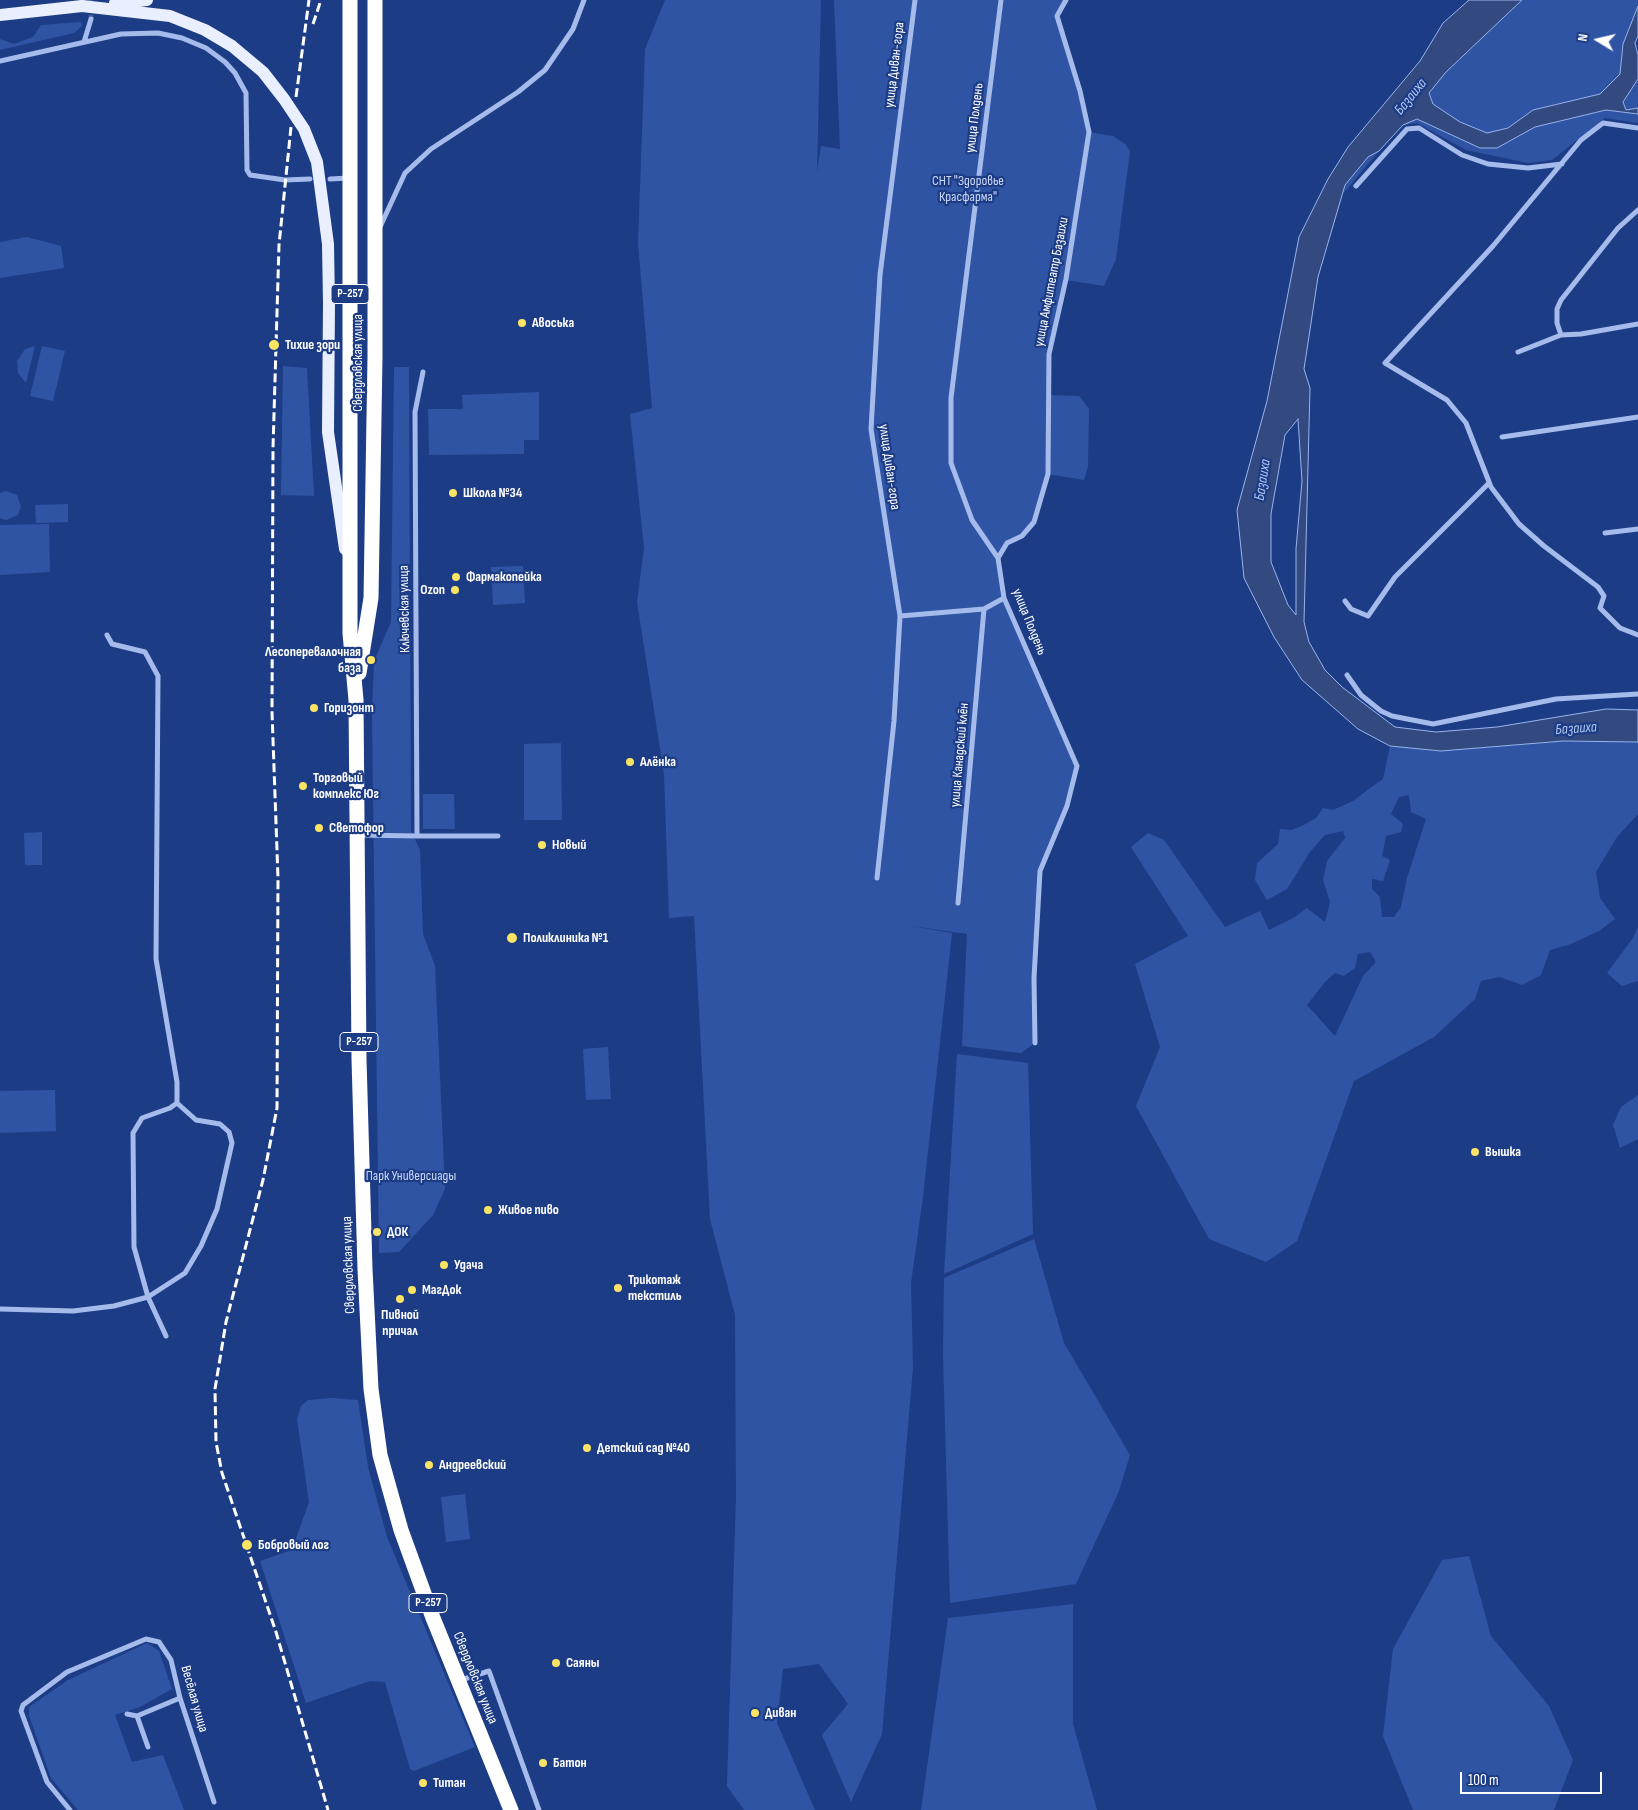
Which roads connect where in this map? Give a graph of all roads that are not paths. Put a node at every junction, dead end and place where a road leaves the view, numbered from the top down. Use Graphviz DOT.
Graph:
graph roads {
  1 [pos="147,0"];
  2 [pos="350,0"];
  3 [pos="375,0"];
  4 [pos="383,0"];
  5 [pos="584,0"];
  6 [pos="915,0"];
  7 [pos="1001,0"];
  8 [pos="1066,0"];
  9 [pos="82,6"];
  10 [pos="0,15"];
  11 [pos="91,19"];
  12 [pos="84,42"];
  13 [pos="0,61"];
  14 [pos="376,106"];
  15 [pos="1638,128"];
  16 [pos="1562,164"];
  17 [pos="350,178"];
  18 [pos="310,179"];
  19 [pos="330,179"];
  20 [pos="1356,186"];
  21 [pos="1638,210"];
  22 [pos="375,241"];
  23 [pos="1638,324"];
  24 [pos="1561,335"];
  25 [pos="1518,352"];
  26 [pos="423,372"];
  27 [pos="1638,416"];
  28 [pos="1502,437"];
  29 [pos="1489,483"];
  30 [pos="1638,529"];
  31 [pos="1605,533"];
  32 [pos="998,558"];
  33 [pos="350,589"];
  34 [pos="1004,598"];
  35 [pos="1345,601"];
  36 [pos="984,610"];
  37 [pos="900,616"];
  38 [pos="107,635"];
  39 [pos="1638,635"];
  40 [pos="1347,675"];
  41 [pos="356,694"];
  42 [pos="1638,694"];
  43 [pos="357,835"];
  44 [pos="417,836"];
  45 [pos="498,836"];
  46 [pos="877,878"];
  47 [pos="958,903"];
  48 [pos="1035,1043"];
  49 [pos="177,1103"];
  50 [pos="148,1297"];
  51 [pos="0,1309"];
  52 [pos="166,1336"];
  53 [pos="459,1680"];
  54 [pos="180,1698"];
  55 [pos="127,1714"];
  56 [pos="136,1716"];
  57 [pos="148,1747"];
  58 [pos="214,1802"];
  59 [pos="70,1810"];
  60 [pos="510,1810"];
  61 [pos="539,1810"];
  1 -- 9 [label="main road, bridge"];
  2 -- 17 [label="highway, Свердловская улица / Р-257"];
  3 -- 14 [label="highway, Свердловская улица / Р-257"];
  4 -- 14 [label="main road"];
  5 -- 22 [label="street"];
  6 -- 37 [label="street, улица Диван-гора"];
  7 -- 32 [label="street, улица Полдень"];
  8 -- 32 [label="street, улица Амфитеатр Базаихи"];
  9 -- 10 [label="main road"];
  9 -- 33 [label="main road, bridge"];
  11 -- 12 [label="street"];
  12 -- 13 [label="street"];
  12 -- 18 [label="street"];
  14 -- 22 [label="highway, Свердловская улица / Р-257"];
  15 -- 16 [label="street"];
  16 -- 20 [label="street"];
  16 -- 29 [label="street"];
  17 -- 19 [label="street"];
  17 -- 33 [label="highway, Свердловская улица / Р-257"];
  21 -- 24 [label="street"];
  22 -- 41 [label="highway, Свердловская улица / Р-257"];
  23 -- 24 [label="street"];
  24 -- 25 [label="street"];
  26 -- 44 [label="street, Ключевская улица"];
  27 -- 28 [label="street"];
  29 -- 35 [label="street"];
  29 -- 39 [label="street"];
  30 -- 31 [label="street"];
  32 -- 34 [label="street, улица Полдень"];
  33 -- 41 [label="highway, Свердловская улица / Р-257"];
  34 -- 36 [label="street"];
  34 -- 48 [label="street, улица Полдень"];
  36 -- 37 [label="street"];
  36 -- 47 [label="street, улица Канадский клён"];
  37 -- 46 [label="street, улица Диван-гора"];
  38 -- 49 [label="street"];
  40 -- 42 [label="street"];
  41 -- 43 [label="highway, Свердловская улица / Р-257"];
  43 -- 44 [label="street"];
  43 -- 53 [label="highway, Свердловская улица / Р-257"];
  44 -- 45 [label="street"];
  49 -- 50 [label="street"];
  49 -- 50 [label="street"];
  50 -- 51 [label="street"];
  50 -- 52 [label="street"];
  53 -- 60 [label="highway, Свердловская улица / Р-257"];
  53 -- 61 [label="street"];
  54 -- 56 [label="street"];
  54 -- 58 [label="street, Весёлая улица"];
  54 -- 59 [label="street, Весёлая улица"];
  55 -- 56 [label="street"];
  56 -- 57 [label="street"];
}
